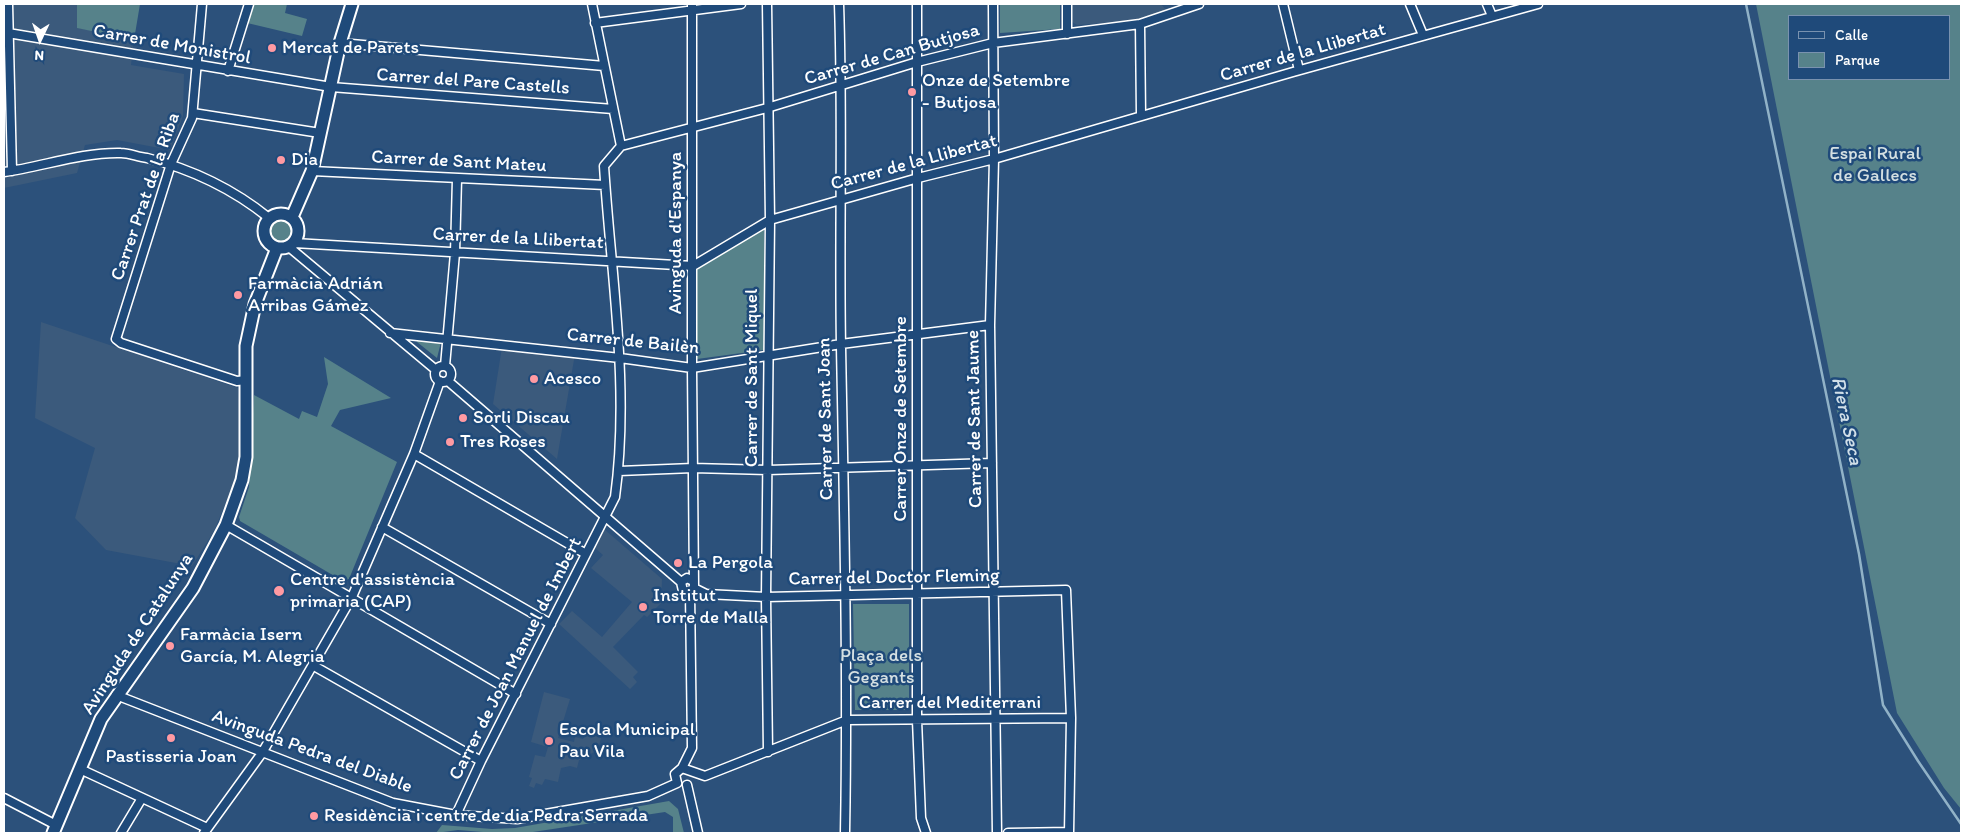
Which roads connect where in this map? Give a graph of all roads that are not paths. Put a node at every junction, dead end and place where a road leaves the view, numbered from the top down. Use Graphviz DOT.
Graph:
graph roads {
  1 [pos="8,4"];
  2 [pos="202,4"];
  3 [pos="249,4"];
  4 [pos="352,4"];
  5 [pos="592,4"];
  6 [pos="741,4"];
  7 [pos="767,4"];
  8 [pos="840,4"];
  9 [pos="917,4"];
  10 [pos="993,4"];
  11 [pos="1067,4"];
  12 [pos="1199,4"];
  13 [pos="1283,4"];
  14 [pos="1410,4"];
  15 [pos="1488,4"];
  16 [pos="1538,4"];
  17 [pos="692,7"];
  18 [pos="1492,16"];
  19 [pos="594,22"];
  20 [pos="1140,24"];
  21 [pos="8,34"];
  22 [pos="1067,34"];
  23 [pos="1423,35"];
  24 [pos="340,43"];
  25 [pos="993,43"];
  26 [pos="917,62"];
  27 [pos="196,66"];
  28 [pos="604,66"];
  29 [pos="1299,70"];
  30 [pos="228,71"];
  31 [pos="842,84"];
  32 [pos="331,87"];
  33 [pos="767,108"];
  34 [pos="613,110"];
  35 [pos="193,113"];
  36 [pos="1141,115"];
  37 [pos="692,130"];
  38 [pos="320,133"];
  39 [pos="621,146"];
  40 [pos="994,159"];
  41 [pos="171,164"];
  42 [pos="312,171"];
  43 [pos="8,172"];
  44 [pos="918,178"];
  45 [pos="456,179"];
  46 [pos="605,185"];
  47 [pos="842,199"];
  48 [pos="292,217"];
  49 [pos="269,218"];
  50 [pos="770,220"];
  51 [pos="286,246"];
  52 [pos="455,253"];
  53 [pos="612,259"];
  54 [pos="693,266"];
  55 [pos="990,325"];
  56 [pos="390,333"];
  57 [pos="917,334"];
  58 [pos="449,338"];
  59 [pos="841,344"];
  60 [pos="767,356"];
  61 [pos="620,358"];
  62 [pos="445,366"];
  63 [pos="692,368"];
  64 [pos="436,370"];
  65 [pos="247,380"];
  66 [pos="444,381"];
  67 [pos="414,454"];
  68 [pos="992,463"];
  69 [pos="916,466"];
  70 [pos="844,467"];
  71 [pos="693,468"];
  72 [pos="768,470"];
  73 [pos="619,471"];
  74 [pos="606,518"];
  75 [pos="226,525"];
  76 [pos="382,527"];
  77 [pos="586,554"];
  78 [pos="681,582"];
  79 [pos="692,587"];
  80 [pos="994,592"];
  81 [pos="917,593"];
  82 [pos="846,594"];
  83 [pos="352,597"];
  84 [pos="766,597"];
  85 [pos="550,624"];
  86 [pos="314,666"];
  87 [pos="516,694"];
  88 [pos="116,695"];
  89 [pos="1071,718"];
  90 [pos="847,720"];
  91 [pos="917,720"];
  92 [pos="994,720"];
  93 [pos="768,752"];
  94 [pos="262,753"];
  95 [pos="481,761"];
  96 [pos="682,768"];
  97 [pos="80,769"];
  98 [pos="691,773"];
  99 [pos="677,783"];
  100 [pos="687,785"];
  101 [pos="4,798"];
  102 [pos="142,798"];
  103 [pos="456,815"];
  104 [pos="54,829"];
  105 [pos="205,831"];
  106 [pos="1069,832"];
  107 [pos="121,833"];
  108 [pos="698,833"];
  109 [pos="845,833"];
  110 [pos="926,833"];
  111 [pos="998,833"];
  112 [pos="1008,833"];
  1 -- 21 [label="street"];
  2 -- 27 [label="street, Carrer Prat de la Riba"];
  3 -- 30 [label="street"];
  4 -- 24 [label="street"];
  5 -- 19 [label="street"];
  6 -- 17 [label="street"];
  7 -- 33 [label="street, Carrer de Sant Miquel"];
  8 -- 31 [label="street, Carrer de Sant Joan"];
  9 -- 26 [label="street, Carrer Onze de Setembre"];
  10 -- 25 [label="street, Carrer de Sant Jaume"];
  11 -- 22 [label="street"];
  12 -- 20 [label="street, Carrer de Can Butjosa"];
  13 -- 29 [label="street"];
  14 -- 23 [label="street"];
  15 -- 18 [label="street"];
  16 -- 18 [label="street, Carrer de la Llibertat"];
  17 -- 19 [label="street"];
  17 -- 37 [label="street, Avinguda d'Espanya"];
  18 -- 23 [label="street, Carrer de la Llibertat"];
  19 -- 28 [label="street"];
  20 -- 22 [label="street, Carrer de Can Butjosa"];
  20 -- 36 [label="street"];
  21 -- 27 [label="street, Carrer de Monistrol"];
  21 -- 43 [label="street"];
  22 -- 25 [label="street, Carrer de Can Butjosa"];
  23 -- 29 [label="street, Carrer de la Llibertat"];
  24 -- 28 [label="street"];
  24 -- 32 [label="street"];
  25 -- 26 [label="street, Carrer de Can Butjosa"];
  25 -- 40 [label="street, Carrer de Sant Jaume"];
  26 -- 31 [label="street, Carrer de Can Butjosa"];
  26 -- 44 [label="street, Carrer Onze de Setembre"];
  27 -- 30 [label="street, Carrer de Monistrol"];
  27 -- 35 [label="street, Carrer Prat de la Riba"];
  28 -- 34 [label="street"];
  29 -- 36 [label="street, Carrer de la Llibertat"];
  30 -- 32 [label="street, Carrer de Monistrol"];
  31 -- 33 [label="street, Carrer de Can Butjosa"];
  31 -- 47 [label="street, Carrer de Sant Joan"];
  32 -- 34 [label="street, Carrer del Pare Castells"];
  32 -- 38 [label="street"];
  33 -- 37 [label="street, Carrer de Can Butjosa"];
  33 -- 50 [label="street, Carrer de Sant Miquel"];
  34 -- 39 [label="street"];
  35 -- 38 [label="street"];
  35 -- 41 [label="street, Carrer Prat de la Riba"];
  36 -- 40 [label="street, Carrer de la Llibertat"];
  37 -- 39 [label="street, Carrer de Can Butjosa"];
  37 -- 54 [label="street, Avinguda d'Espanya"];
  38 -- 42 [label="street"];
  39 -- 46 [label="street, Carrer de Joan Manuel de Imbert"];
  40 -- 44 [label="street, Carrer de la Llibertat"];
  40 -- 55 [label="street, Carrer de Sant Jaume"];
  41 -- 43 [label="street"];
  41 -- 49 [label="street"];
  41 -- 65 [label="street, Carrer Prat de la Riba"];
  42 -- 45 [label="street, Carrer de Sant Mateu"];
  42 -- 48 [label="street"];
  44 -- 47 [label="street, Carrer de la Llibertat"];
  44 -- 57 [label="street, Carrer Onze de Setembre"];
  45 -- 46 [label="street, Carrer de Sant Mateu"];
  45 -- 52 [label="street"];
  46 -- 53 [label="street, Carrer de Joan Manuel de Imbert"];
  47 -- 50 [label="street, Carrer de la Llibertat"];
  47 -- 59 [label="street, Carrer de Sant Joan"];
  48 -- 49 [label="street"];
  48 -- 51 [label="street"];
  49 -- 51 [label="street"];
  50 -- 54 [label="street, Carrer de la Llibertat"];
  50 -- 60 [label="street, Carrer de Sant Miquel"];
  51 -- 52 [label="street, Carrer de la Llibertat"];
  51 -- 56 [label="street"];
  51 -- 65 [label="street, Avinguda de Catalunya"];
  52 -- 53 [label="street, Carrer de la Llibertat"];
  52 -- 58 [label="street"];
  53 -- 54 [label="street, Carrer de la Llibertat"];
  53 -- 61 [label="street, Carrer de Joan Manuel de Imbert"];
  54 -- 63 [label="street, Avinguda d'Espanya"];
  55 -- 57 [label="street, Carrer de Bailèn"];
  55 -- 68 [label="street, Carrer de Sant Jaume"];
  56 -- 58 [label="street, Carrer de Bailèn"];
  56 -- 64 [label="street"];
  57 -- 59 [label="street, Carrer de Bailèn"];
  57 -- 69 [label="street, Carrer Onze de Setembre"];
  58 -- 61 [label="street, Carrer de Bailèn"];
  58 -- 62 [label="street"];
  59 -- 60 [label="street, Carrer de Bailèn"];
  59 -- 70 [label="street, Carrer de Sant Joan"];
  60 -- 63 [label="street, Carrer de Bailèn"];
  60 -- 72 [label="street, Carrer de Sant Miquel"];
  61 -- 63 [label="street, Carrer de Bailèn"];
  61 -- 73 [label="street, Carrer de Joan Manuel de Imbert"];
  62 -- 64 [label="street"];
  62 -- 66 [label="street"];
  63 -- 71 [label="street, Avinguda d'Espanya"];
  64 -- 66 [label="street"];
  65 -- 75 [label="street, Avinguda de Catalunya"];
  66 -- 67 [label="street"];
  66 -- 74 [label="street"];
  67 -- 76 [label="street"];
  67 -- 77 [label="street"];
  68 -- 69 [label="street"];
  68 -- 80 [label="street, Carrer de Sant Jaume"];
  69 -- 70 [label="street"];
  69 -- 81 [label="street, Carrer Onze de Setembre"];
  70 -- 72 [label="street"];
  70 -- 82 [label="street, Carrer de Sant Joan"];
  71 -- 72 [label="street"];
  71 -- 73 [label="street"];
  71 -- 79 [label="street, Avinguda d'Espanya"];
  72 -- 84 [label="street, Carrer de Sant Miquel"];
  73 -- 74 [label="street, Carrer de Joan Manuel de Imbert"];
  74 -- 77 [label="street, Carrer de Joan Manuel de Imbert"];
  74 -- 78 [label="street"];
  75 -- 83 [label="street"];
  75 -- 88 [label="street, Avinguda de Catalunya"];
  76 -- 83 [label="street"];
  76 -- 85 [label="street"];
  77 -- 85 [label="street, Carrer de Joan Manuel de Imbert"];
  78 -- 79 [label="street"];
  78 -- 79 [label="street"];
  79 -- 84 [label="street, Carrer del Doctor Fleming"];
  79 -- 96 [label="street, Avinguda d'Espanya"];
  80 -- 81 [label="street, Carrer del Doctor Fleming"];
  80 -- 89 [label="street, Carrer del Doctor Fleming"];
  80 -- 92 [label="street, Carrer de Sant Jaume"];
  81 -- 82 [label="street, Carrer del Doctor Fleming"];
  81 -- 91 [label="street, Carrer Onze de Setembre"];
  82 -- 84 [label="street, Carrer del Doctor Fleming"];
  82 -- 90 [label="street, Carrer de Sant Joan"];
  83 -- 86 [label="street"];
  83 -- 87 [label="street"];
  84 -- 93 [label="street, Carrer de Sant Miquel"];
  85 -- 87 [label="street, Carrer de Joan Manuel de Imbert"];
  86 -- 94 [label="street"];
  86 -- 95 [label="street"];
  87 -- 95 [label="street, Carrer de Joan Manuel de Imbert"];
  88 -- 94 [label="street, Avinguda Pedra del Diable"];
  88 -- 97 [label="street, Avinguda de Catalunya"];
  89 -- 92 [label="street, Carrer del Mediterrani"];
  89 -- 106 [label="street"];
  90 -- 91 [label="street, Carrer del Mediterrani"];
  90 -- 93 [label="street, Carrer del Mediterrani"];
  90 -- 109 [label="street, Carrer de Sant Joan"];
  91 -- 92 [label="street, Carrer del Mediterrani"];
  91 -- 110 [label="street, Carrer Onze de Setembre"];
  92 -- 111 [label="street, Carrer de Sant Jaume"];
  93 -- 98 [label="street, Carrer del Mediterrani"];
  94 -- 103 [label="street, Avinguda Pedra del Diable"];
  94 -- 105 [label="street"];
  95 -- 103 [label="street, Carrer de Joan Manuel de Imbert"];
  96 -- 98 [label="street"];
  96 -- 99 [label="street"];
  97 -- 102 [label="street"];
  97 -- 104 [label="street, Avinguda de Catalunya"];
  98 -- 100 [label="street"];
  99 -- 100 [label="street"];
  99 -- 103 [label="street, Avinguda Pedra del Diable"];
  100 -- 108 [label="street"];
  101 -- 104 [label="street"];
  102 -- 105 [label="street"];
  102 -- 107 [label="street"];
  106 -- 112 [label="street"];
}
